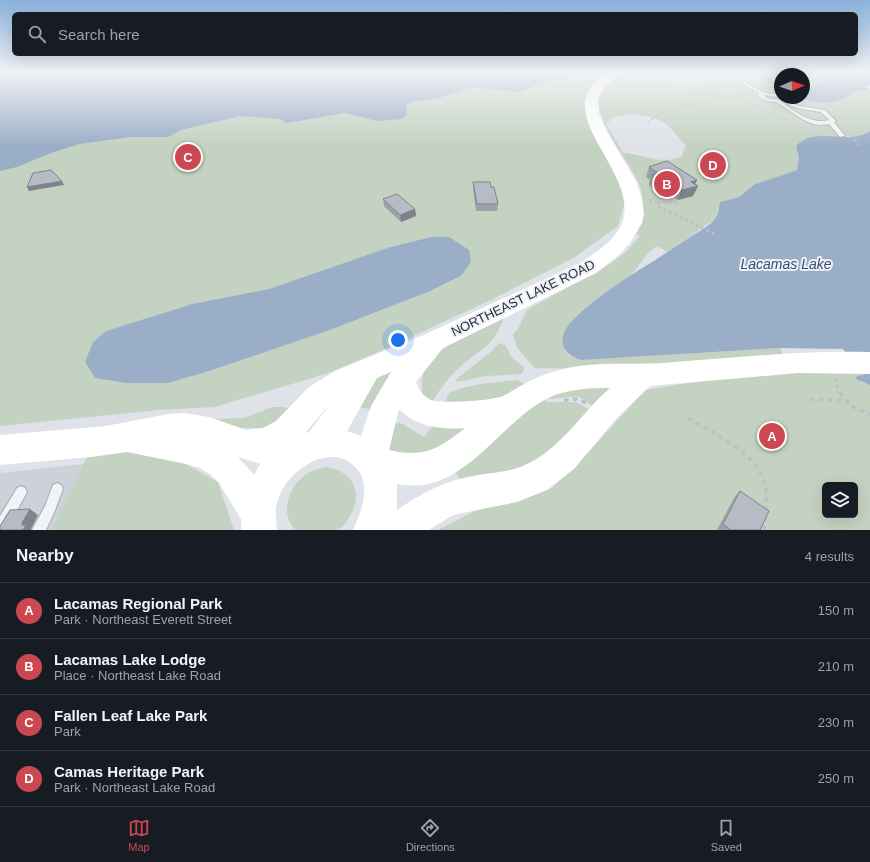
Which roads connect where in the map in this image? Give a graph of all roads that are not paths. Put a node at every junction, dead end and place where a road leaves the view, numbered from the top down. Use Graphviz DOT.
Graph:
graph roads {
  1 [pos="592,97"];
  2 [pos="761,97"];
  3 [pos="774,98"];
  4 [pos="787,104"];
  5 [pos="792,104"];
  6 [pos="831,121"];
  7 [pos="842,136"];
  8 [pos="437,340"];
  9 [pos="853,367"];
  10 [pos="367,370"];
  11 [pos="643,375"];
  12 [pos="401,379"];
  13 [pos="509,408"];
  14 [pos="122,438"];
  15 [pos="314,445"];
  16 [pos="246,446"];
  17 [pos="0,450"];
  18 [pos="371,461"];
  19 [pos="58,489"];
  20 [pos="21,492"];
  21 [pos="258,522"];
  22 [pos="0,528"];
  23 [pos="39,530"];
  24 [pos="371,530"];
  25 [pos="398,530"];
  1 -- 8 [label="main road, NORTHEAST LAKE ROAD"];
  2 -- 3 [label="lane"];
  4 -- 6 [label="lane"];
  5 -- 6 [label="lane"];
  6 -- 7 [label="lane"];
  8 -- 10 [label="main road, NORTHEAST LAKE ROAD"];
  8 -- 12 [label="main road, NORTHEAST LAKE ROAD"];
  9 -- 11 [label="main road"];
  10 -- 15 [label="main road"];
  10 -- 16 [label="main road, NORTHEAST LAKE ROAD"];
  11 -- 13 [label="main road"];
  11 -- 25 [label="main road"];
  12 -- 13 [label="main road"];
  12 -- 18 [label="main road, NORTHEAST LAKE ROAD"];
  13 -- 18 [label="main road"];
  14 -- 16 [label="main road"];
  14 -- 17 [label="main road"];
  14 -- 21 [label="main road"];
  15 -- 16 [label="main road"];
  15 -- 18 [label="main road"];
  15 -- 21 [label="main road"];
  18 -- 24 [label="main road"];
  19 -- 23 [label="lane"];
  20 -- 22 [label="lane"];
}
